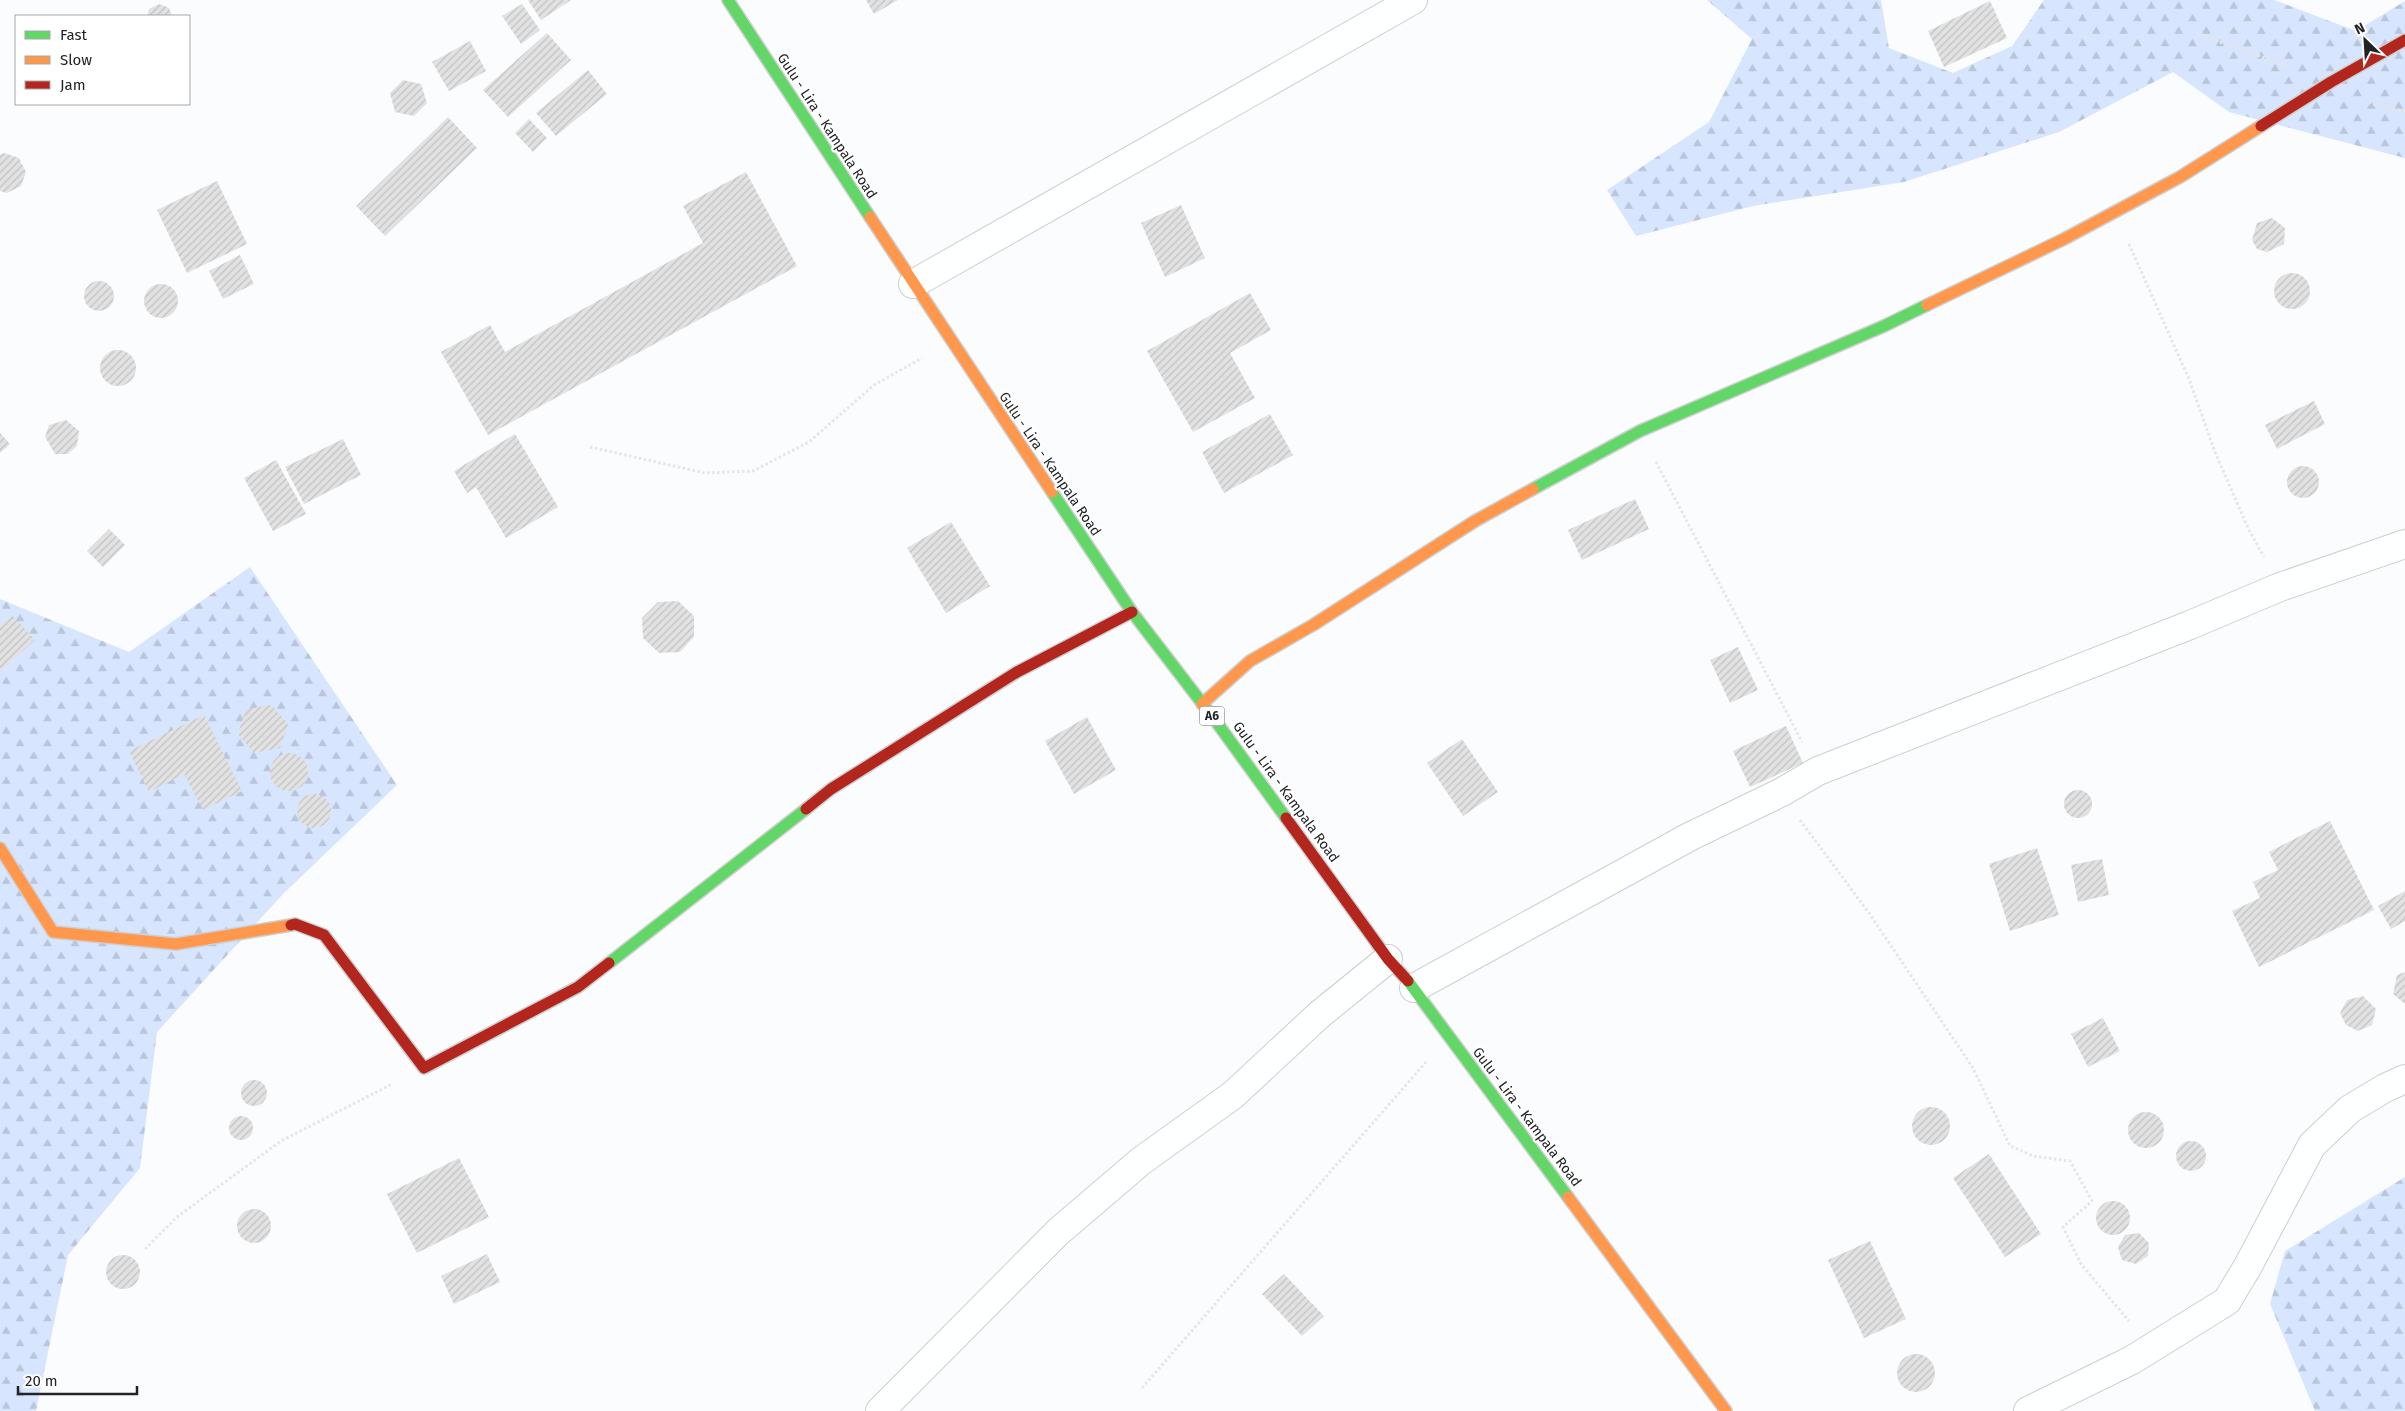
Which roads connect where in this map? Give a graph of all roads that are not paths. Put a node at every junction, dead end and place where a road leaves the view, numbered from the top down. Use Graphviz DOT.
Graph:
graph roads {
  1 [pos="728,0"];
  2 [pos="1413,0"];
  3 [pos="2405,40"];
  4 [pos="913,284"];
  5 [pos="2405,544"];
  6 [pos="1132,612"];
  7 [pos="1202,704"];
  8 [pos="0,848"];
  9 [pos="1388,959"];
  10 [pos="1414,988"];
  11 [pos="2405,1080"];
  12 [pos="880,1411"];
  13 [pos="1726,1411"];
  14 [pos="2028,1411"];
  1 -- 4 [label="street, Gulu - Lira - Kampala Road / A6"];
  2 -- 4 [label="street"];
  3 -- 7 [label="street"];
  4 -- 6 [label="street, Gulu - Lira - Kampala Road / A6"];
  5 -- 10 [label="street"];
  6 -- 7 [label="street, Gulu - Lira - Kampala Road / A6"];
  6 -- 8 [label="street"];
  7 -- 9 [label="street, Gulu - Lira - Kampala Road / A6"];
  9 -- 10 [label="street, Gulu - Lira - Kampala Road / A6"];
  9 -- 12 [label="street"];
  10 -- 13 [label="street, Gulu - Lira - Kampala Road / A6"];
  11 -- 14 [label="street"];
}
